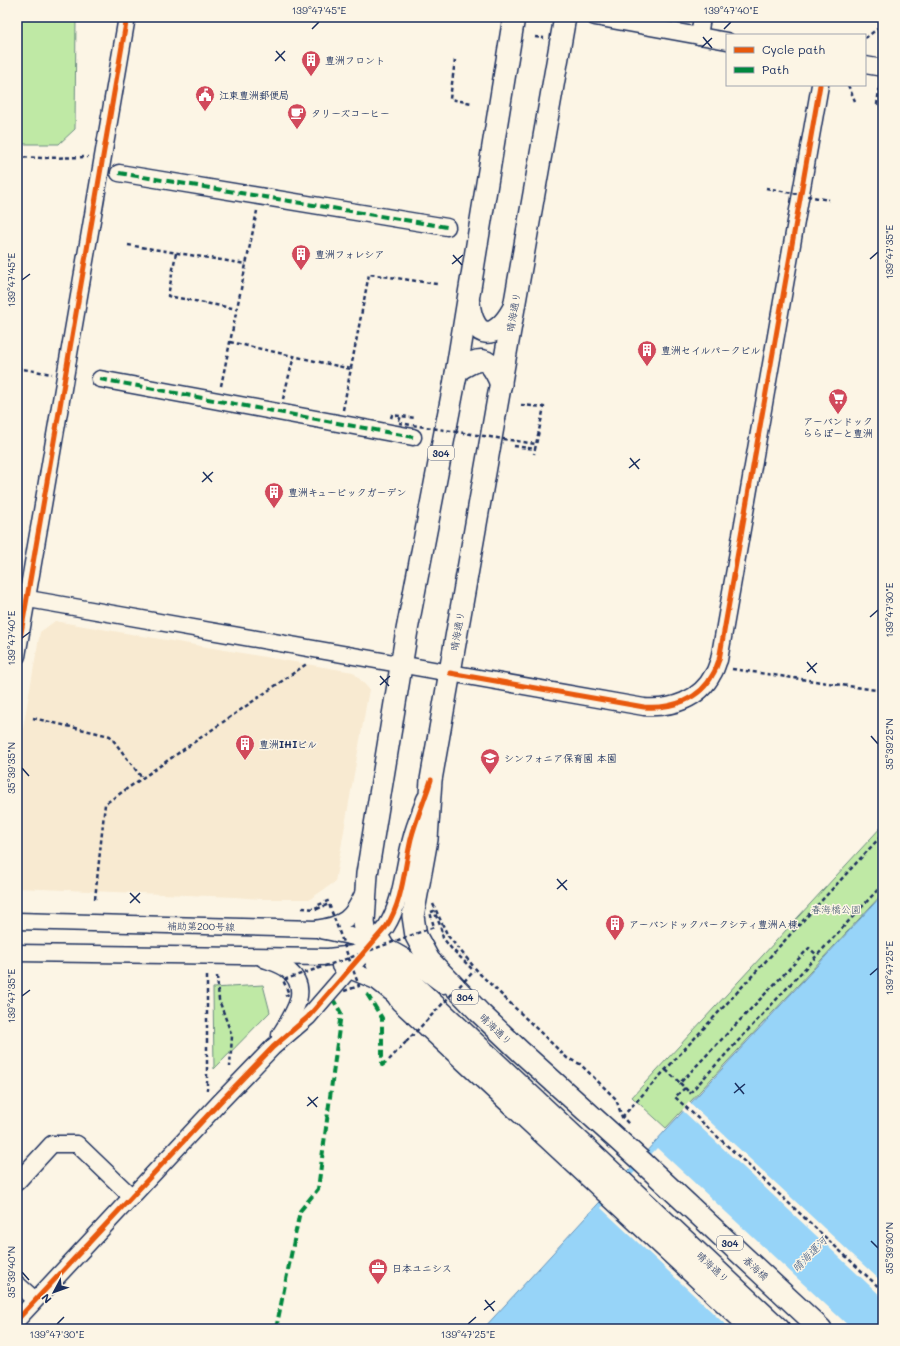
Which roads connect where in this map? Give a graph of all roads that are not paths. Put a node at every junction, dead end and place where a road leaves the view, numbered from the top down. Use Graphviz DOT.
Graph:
graph roads {
  1 [pos="127,17"];
  2 [pos="514,17"];
  3 [pos="565,17"];
  4 [pos="596,17"];
  5 [pos="702,17"];
  6 [pos="661,22"];
  7 [pos="699,36"];
  8 [pos="726,41"];
  9 [pos="866,65"];
  10 [pos="883,67"];
  11 [pos="820,86"];
  12 [pos="119,173"];
  13 [pos="447,227"];
  14 [pos="468,300"];
  15 [pos="514,307"];
  16 [pos="100,379"];
  17 [pos="455,380"];
  18 [pos="501,384"];
  19 [pos="413,437"];
  20 [pos="22,598"];
  21 [pos="17,656"];
  22 [pos="401,664"];
  23 [pos="450,673"];
  24 [pos="431,780"];
  25 [pos="366,888"];
  26 [pos="17,921"];
  27 [pos="315,929"];
  28 [pos="373,943"];
  29 [pos="17,953"];
  30 [pos="253,956"];
  31 [pos="314,956"];
  32 [pos="350,964"];
  33 [pos="401,1001"];
  34 [pos="480,1013"];
  35 [pos="273,1047"];
  36 [pos="638,1158"];
  37 [pos="17,1182"];
  38 [pos="613,1185"];
  39 [pos="132,1197"];
  40 [pos="17,1284"];
  41 [pos="35,1300"];
  42 [pos="17,1320"];
  43 [pos="753,1329"];
  44 [pos="779,1329"];
  45 [pos="821,1329"];
  1 -- 20 [label="street"];
  2 -- 14 [label="main road, 晴海通り / 304"];
  3 -- 15 [label="main road, 晴海通り / 304"];
  4 -- 6 [label="street"];
  5 -- 7 [label="street"];
  6 -- 7 [label="street"];
  7 -- 8 [label="street"];
  9 -- 10 [label="street"];
  11 -- 23 [label="street"];
  12 -- 13 [label="street"];
  14 -- 15 [label="main road"];
  14 -- 17 [label="main road, 晴海通り / 304"];
  15 -- 18 [label="main road, 晴海通り / 304"];
  16 -- 19 [label="street"];
  17 -- 18 [label="main road"];
  17 -- 22 [label="main road, 晴海通り / 304"];
  18 -- 23 [label="main road, 晴海通り / 304"];
  20 -- 21 [label="street"];
  20 -- 22 [label="street"];
  22 -- 23 [label="street"];
  22 -- 25 [label="main road, 晴海通り / 304"];
  23 -- 24 [label="main road, 晴海通り / 304"];
  24 -- 28 [label="street"];
  24 -- 34 [label="main road, 晴海通り / 304"];
  25 -- 27 [label="street, 補助第200号線"];
  25 -- 28 [label="main road, 晴海通り / 304"];
  26 -- 27 [label="street, 補助第200号線"];
  27 -- 28 [label="street"];
  28 -- 31 [label="street"];
  28 -- 32 [label="street"];
  28 -- 33 [label="main road, 晴海通り / 304"];
  28 -- 34 [label="street"];
  28 -- 38 [label="main road, 晴海通り / 304"];
  29 -- 30 [label="street"];
  30 -- 31 [label="street"];
  30 -- 35 [label="street"];
  31 -- 32 [label="street"];
  32 -- 33 [label="street"];
  32 -- 35 [label="street"];
  33 -- 38 [label="main road, 晴海通り / 304"];
  34 -- 36 [label="main road, 晴海通り / 304"];
  35 -- 39 [label="street"];
  36 -- 45 [label="main road, 春海橋 / 304"];
  37 -- 39 [label="street"];
  38 -- 43 [label="main road, 304"];
  38 -- 44 [label="main road, 晴海通り / 304"];
  39 -- 41 [label="street"];
  40 -- 41 [label="street"];
  41 -- 42 [label="street"];
}
